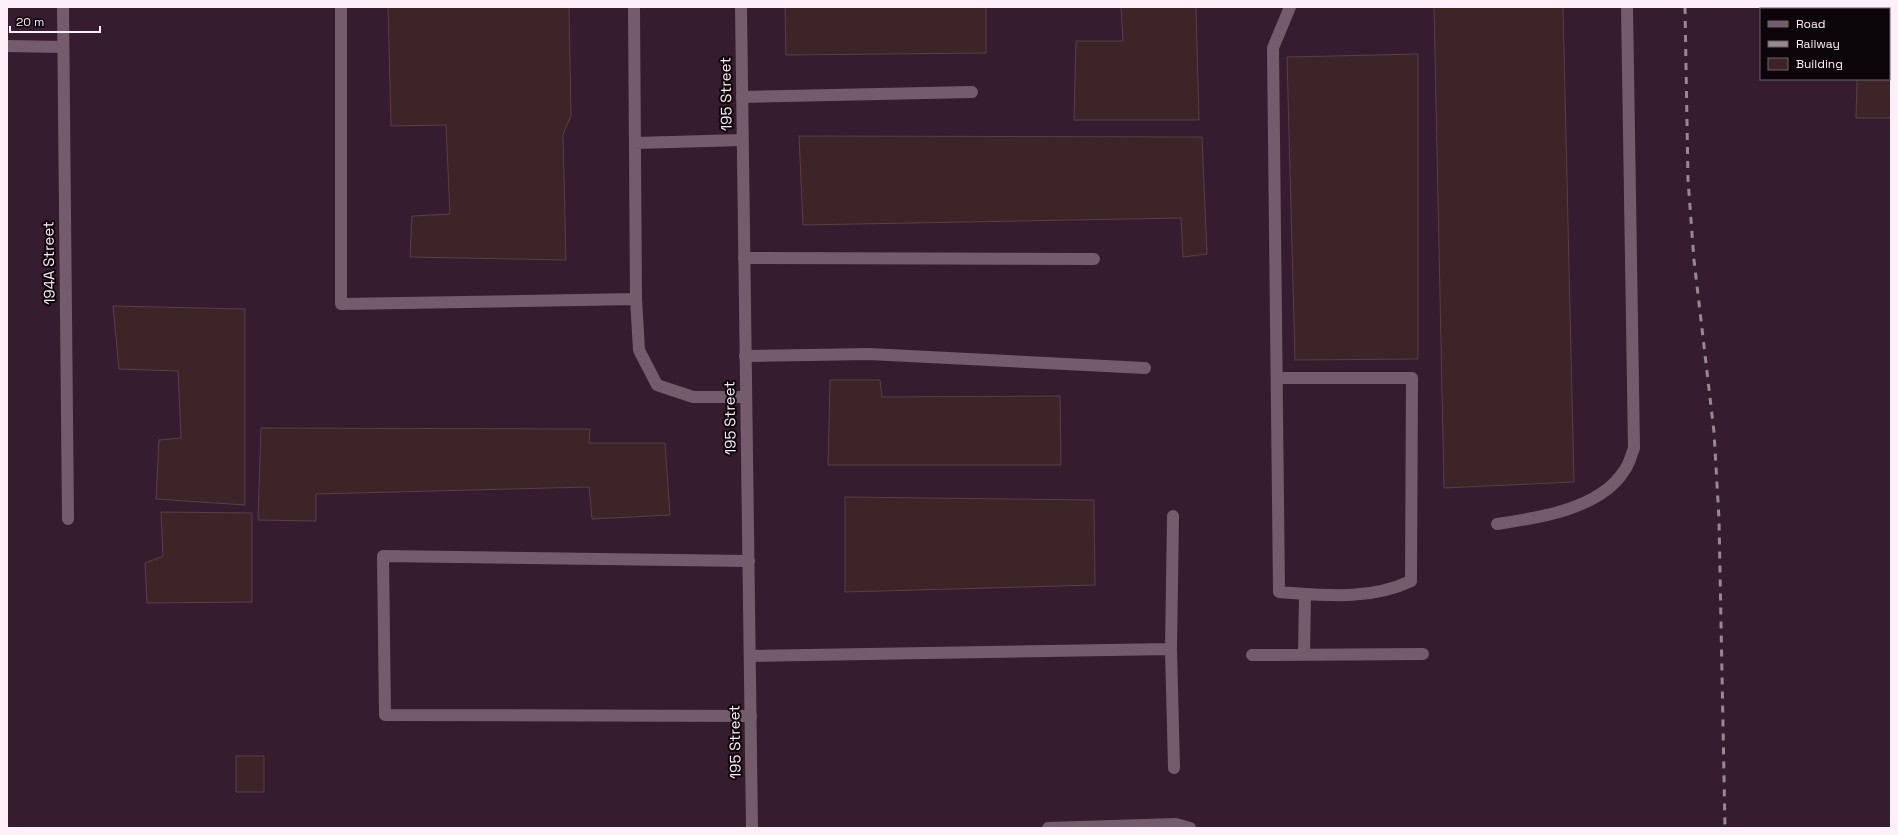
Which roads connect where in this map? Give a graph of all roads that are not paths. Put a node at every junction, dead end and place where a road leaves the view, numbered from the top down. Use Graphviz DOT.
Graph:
graph roads {
  1 [pos="63,7"];
  2 [pos="341,7"];
  3 [pos="634,7"];
  4 [pos="741,7"];
  5 [pos="1290,7"];
  6 [pos="1627,7"];
  7 [pos="7,46"];
  8 [pos="63,47"];
  9 [pos="972,92"];
  10 [pos="742,97"];
  11 [pos="742,140"];
  12 [pos="635,143"];
  13 [pos="744,258"];
  14 [pos="1094,259"];
  15 [pos="636,299"];
  16 [pos="745,356"];
  17 [pos="1145,368"];
  18 [pos="1277,378"];
  19 [pos="746,397"];
  20 [pos="1173,516"];
  21 [pos="68,519"];
  22 [pos="1497,524"];
  23 [pos="749,561"];
  24 [pos="1305,594"];
  25 [pos="1171,649"];
  26 [pos="1423,654"];
  27 [pos="1252,655"];
  28 [pos="1304,655"];
  29 [pos="750,656"];
  30 [pos="751,716"];
  31 [pos="1174,768"];
  32 [pos="752,828"];
  33 [pos="1048,828"];
  34 [pos="1190,828"];
  1 -- 8 [label="street, 194A Street"];
  2 -- 15 [label="street"];
  3 -- 12 [label="street"];
  4 -- 10 [label="street, 195 Street"];
  5 -- 18 [label="street"];
  6 -- 22 [label="street"];
  7 -- 8 [label="street"];
  8 -- 21 [label="street, 194A Street"];
  9 -- 10 [label="street"];
  10 -- 11 [label="street, 195 Street"];
  11 -- 12 [label="street"];
  11 -- 13 [label="street, 195 Street"];
  12 -- 15 [label="street"];
  13 -- 14 [label="street"];
  13 -- 16 [label="street, 195 Street"];
  15 -- 19 [label="street"];
  16 -- 17 [label="street"];
  16 -- 19 [label="street, 195 Street"];
  18 -- 24 [label="street"];
  18 -- 24 [label="street"];
  19 -- 23 [label="street, 195 Street"];
  20 -- 25 [label="street"];
  23 -- 29 [label="street, 195 Street"];
  23 -- 30 [label="street"];
  24 -- 28 [label="street"];
  25 -- 29 [label="street"];
  25 -- 31 [label="street"];
  26 -- 28 [label="street"];
  27 -- 28 [label="street"];
  29 -- 30 [label="street, 195 Street"];
  30 -- 32 [label="street, 195 Street"];
  33 -- 34 [label="street"];
}
